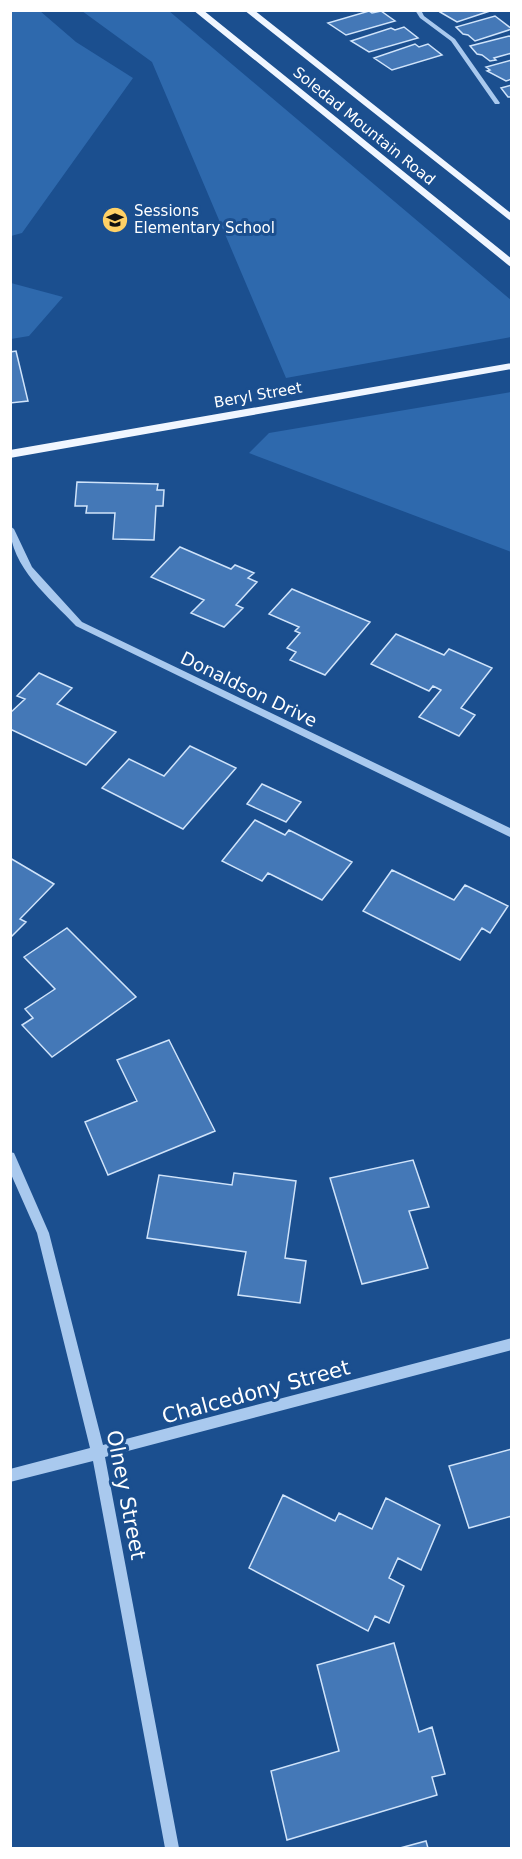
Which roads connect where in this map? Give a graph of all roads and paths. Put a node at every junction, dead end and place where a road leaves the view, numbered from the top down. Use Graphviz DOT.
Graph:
graph roads {
  1 [pos="197,10"];
  2 [pos="248,10"];
  3 [pos="418,10"];
  4 [pos="497,103"];
  5 [pos="512,219"];
  6 [pos="512,265"];
  7 [pos="512,366"];
  8 [pos="10,454"];
  9 [pos="10,530"];
  10 [pos="512,834"];
  11 [pos="10,1157"];
  12 [pos="512,1344"];
  13 [pos="98,1454"];
  14 [pos="10,1476"];
  15 [pos="172,1848"];
  1 -- 6 [label="main road, Soledad Mountain Road"];
  2 -- 5 [label="main road, Soledad Mountain Road"];
  3 -- 4 [label="street"];
  7 -- 8 [label="main road, Beryl Street"];
  9 -- 10 [label="street, Donaldson Drive"];
  11 -- 13 [label="street, Olney Street"];
  12 -- 13 [label="street, Chalcedony Street"];
  13 -- 14 [label="street, Chalcedony Street"];
  13 -- 15 [label="street, Olney Street"];
}
